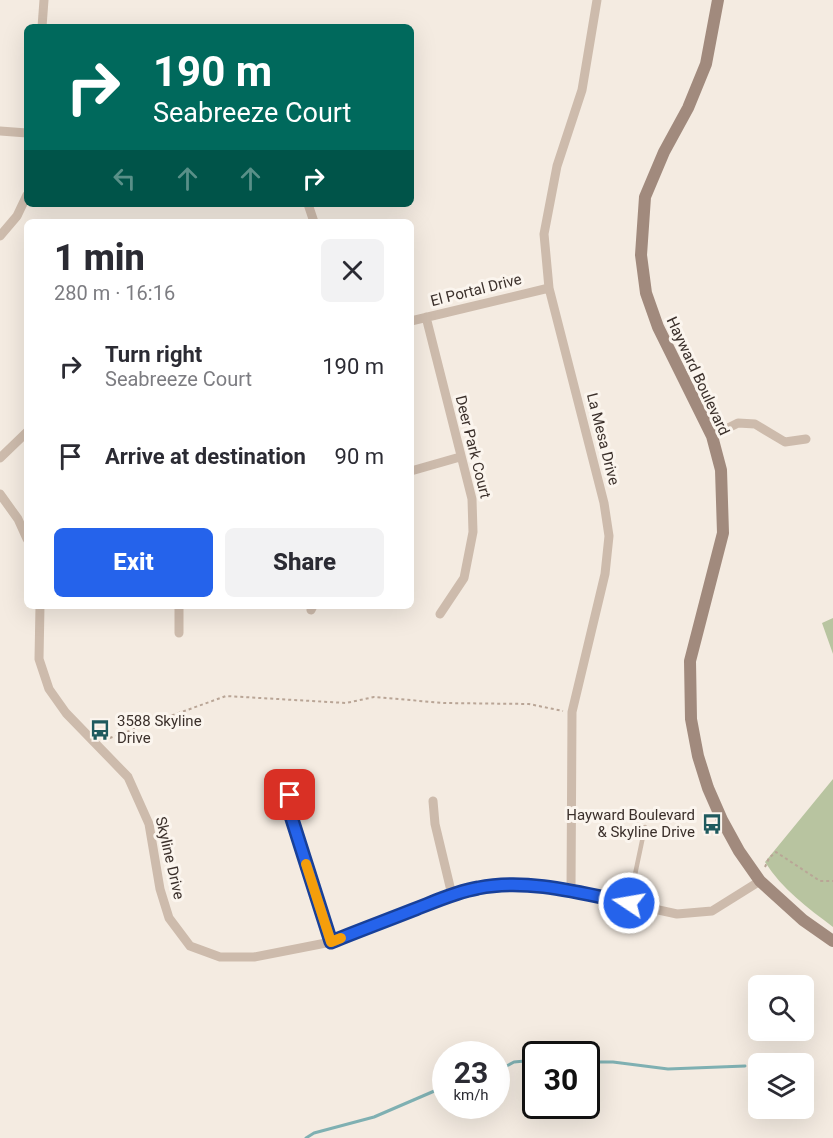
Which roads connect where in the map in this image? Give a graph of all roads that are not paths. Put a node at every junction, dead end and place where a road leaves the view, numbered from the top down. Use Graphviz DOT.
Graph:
graph roads {
  1 [pos="44,0"];
  2 [pos="597,0"];
  3 [pos="718,0"];
  4 [pos="42,24"];
  5 [pos="0,131"];
  6 [pos="24,133"];
  7 [pos="24,201"];
  8 [pos="0,236"];
  9 [pos="549,288"];
  10 [pos="426,317"];
  11 [pos="414,320"];
  12 [pos="24,435"];
  13 [pos="712,435"];
  14 [pos="806,440"];
  15 [pos="460,457"];
  16 [pos="0,458"];
  17 [pos="414,470"];
  18 [pos="0,494"];
  19 [pos="24,532"];
  20 [pos="40,609"];
  21 [pos="179,609"];
  22 [pos="440,614"];
  23 [pos="179,633"];
  24 [pos="290,795"];
  25 [pos="433,801"];
  26 [pos="645,827"];
  27 [pos="760,881"];
  28 [pos="571,891"];
  29 [pos="452,895"];
  30 [pos="629,903"];
  31 [pos="833,941"];
  32 [pos="331,942"];
  1 -- 4 [label="street"];
  2 -- 9 [label="street, La Mesa Drive"];
  3 -- 13 [label="main road, Hayward Boulevard"];
  5 -- 6 [label="street"];
  7 -- 8 [label="street"];
  9 -- 10 [label="street, El Portal Drive"];
  9 -- 28 [label="street, La Mesa Drive"];
  10 -- 11 [label="street, El Portal Drive"];
  10 -- 15 [label="street, Deer Park Court"];
  12 -- 16 [label="street"];
  13 -- 14 [label="street"];
  13 -- 27 [label="main road, Hayward Boulevard"];
  15 -- 17 [label="street"];
  15 -- 22 [label="street, Deer Park Court"];
  18 -- 19 [label="street"];
  20 -- 32 [label="street, Skyline Drive"];
  21 -- 23 [label="street"];
  24 -- 32 [label="street"];
  25 -- 29 [label="street"];
  26 -- 30 [label="lane"];
  27 -- 30 [label="street, Skyline Drive"];
  27 -- 31 [label="main road, Hayward Boulevard"];
  28 -- 29 [label="street, Skyline Drive"];
  28 -- 30 [label="street, Skyline Drive"];
  29 -- 32 [label="street, Skyline Drive"];
}
